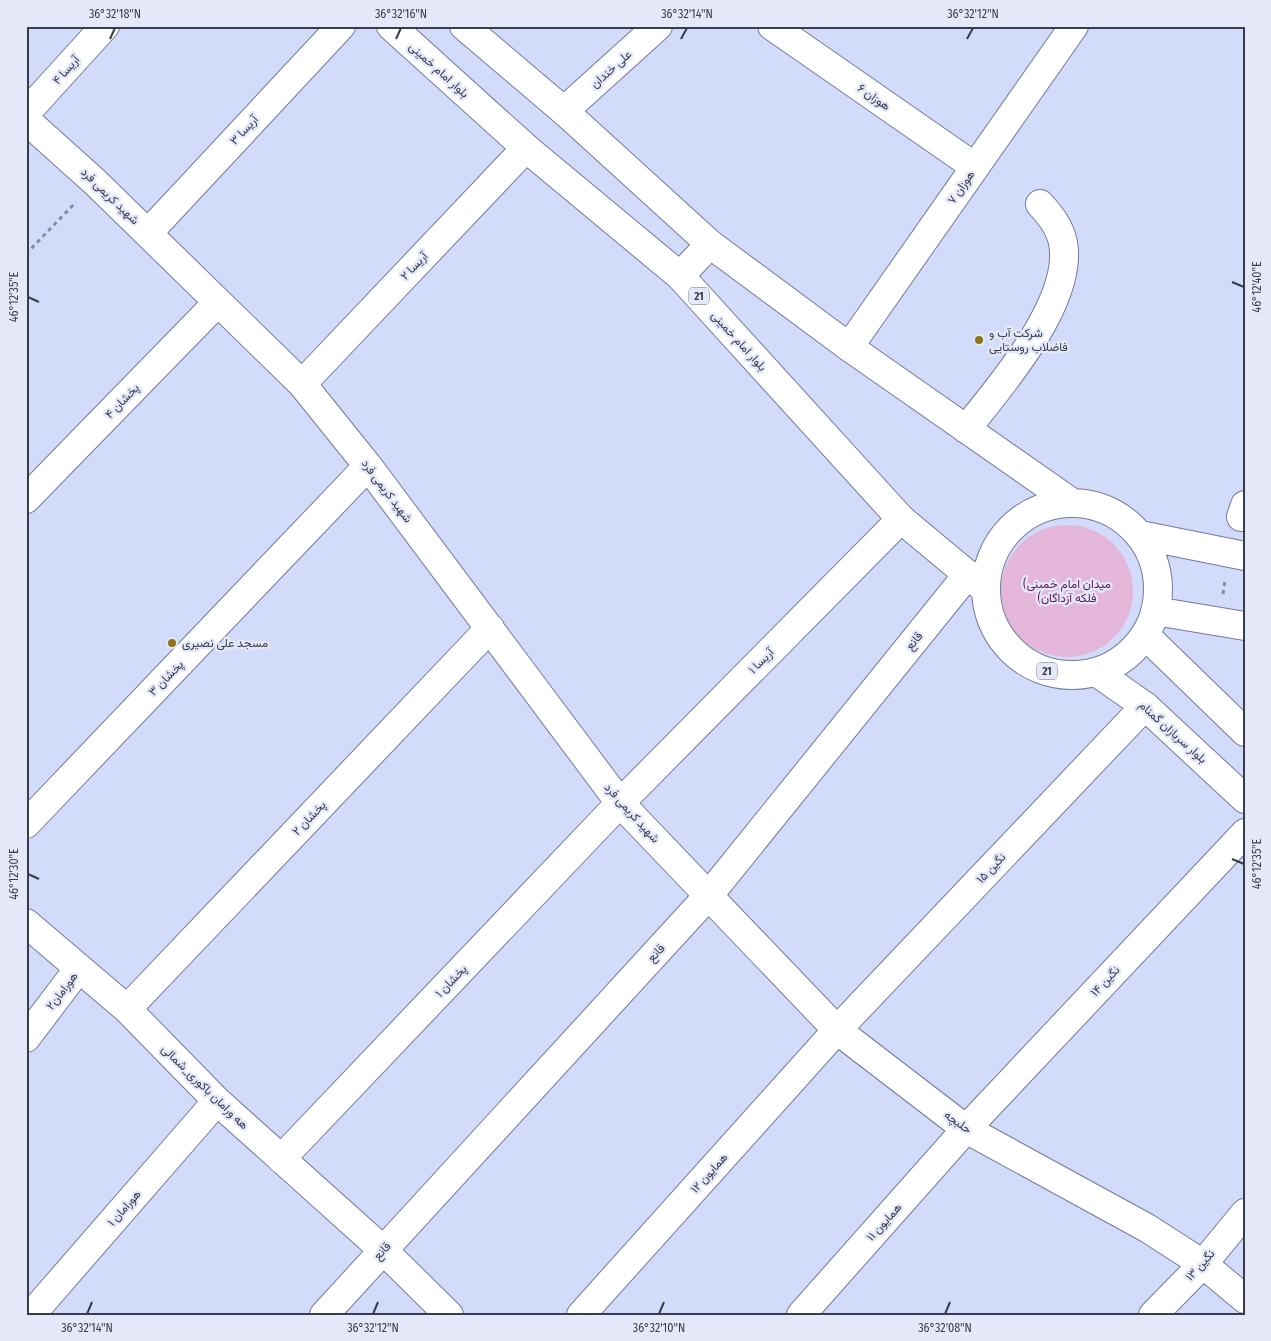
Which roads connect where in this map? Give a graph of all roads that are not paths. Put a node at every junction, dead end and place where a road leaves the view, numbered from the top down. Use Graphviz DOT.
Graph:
graph roads {
  1 [pos="105,26"];
  2 [pos="341,26"];
  3 [pos="391,26"];
  4 [pos="464,26"];
  5 [pos="658,26"];
  6 [pos="772,26"];
  7 [pos="1070,28"];
  8 [pos="564,112"];
  9 [pos="26,113"];
  10 [pos="26,120"];
  11 [pos="526,148"];
  12 [pos="975,167"];
  13 [pos="1040,204"];
  14 [pos="148,233"];
  15 [pos="710,244"];
  16 [pos="680,276"];
  17 [pos="218,302"];
  18 [pos="849,347"];
  19 [pos="302,384"];
  20 [pos="966,429"];
  21 [pos="368,466"];
  22 [pos="26,500"];
  23 [pos="1071,502"];
  24 [pos="901,519"];
  25 [pos="1140,535"];
  26 [pos="1245,556"];
  27 [pos="977,582"];
  28 [pos="1155,611"];
  29 [pos="1245,626"];
  30 [pos="490,628"];
  31 [pos="1145,635"];
  32 [pos="1096,672"];
  33 [pos="1145,706"];
  34 [pos="1245,732"];
  35 [pos="1245,799"];
  36 [pos="620,803"];
  37 [pos="26,824"];
  38 [pos="1245,833"];
  39 [pos="709,895"];
  40 [pos="26,923"];
  41 [pos="79,968"];
  42 [pos="127,1009"];
  43 [pos="837,1030"];
  44 [pos="26,1038"];
  45 [pos="217,1101"];
  46 [pos="966,1129"];
  47 [pos="281,1159"];
  48 [pos="1245,1213"];
  49 [pos="383,1250"];
  50 [pos="1203,1264"];
  51 [pos="1245,1299"];
  52 [pos="31,1315"];
  53 [pos="324,1315"];
  54 [pos="449,1315"];
  55 [pos="581,1315"];
  56 [pos="801,1315"];
  57 [pos="1153,1315"];
  1 -- 9 [label="street, آریسا ۴"];
  2 -- 14 [label="street, آریسا ۳"];
  3 -- 11 [label="street, بلوار امام خمینی / 21"];
  4 -- 8 [label="street, 21"];
  5 -- 8 [label="street, علی خندان"];
  6 -- 12 [label="street, هوزان ۶"];
  7 -- 12 [label="street, هوزان ۷"];
  8 -- 15 [label="street, 21"];
  10 -- 14 [label="street, شهید کریمی فرد"];
  11 -- 16 [label="street, بلوار امام خمینی / 21"];
  11 -- 19 [label="street, آریسا ۲"];
  12 -- 18 [label="street, هوزان ۷"];
  13 -- 20 [label="street"];
  14 -- 17 [label="street, شهید کریمی فرد"];
  15 -- 16 [label="street"];
  15 -- 18 [label="street, 21"];
  16 -- 24 [label="street, بلوار امام خمینی / 21"];
  17 -- 19 [label="street, شهید کریمی فرد"];
  17 -- 22 [label="street, پخشان ۴"];
  18 -- 20 [label="street, 21"];
  19 -- 21 [label="street, شهید کریمی فرد"];
  20 -- 23 [label="street, 21"];
  21 -- 30 [label="street, شهید کریمی فرد"];
  21 -- 37 [label="street, پخشان ۳"];
  23 -- 25 [label="street, 21"];
  23 -- 27 [label="street, 21"];
  24 -- 27 [label="street, بلوار امام خمینی / 21"];
  24 -- 36 [label="street, آریسا ۱"];
  25 -- 26 [label="street"];
  25 -- 28 [label="street, 21"];
  27 -- 32 [label="street, 21"];
  27 -- 39 [label="street, قانع"];
  28 -- 29 [label="street"];
  28 -- 31 [label="street, 21"];
  30 -- 36 [label="street, شهید کریمی فرد"];
  30 -- 42 [label="street, پخشان ۲"];
  31 -- 32 [label="street, 21"];
  31 -- 34 [label="street"];
  32 -- 33 [label="street, بلوار سربازان گمنام"];
  33 -- 35 [label="street, بلوار سربازان گمنام"];
  33 -- 43 [label="street, نگین ۱۵"];
  36 -- 39 [label="street, شهید کریمی فرد"];
  36 -- 47 [label="street, پخشان ۱"];
  38 -- 46 [label="street, نگین ۱۴"];
  39 -- 43 [label="street, حلبچه"];
  39 -- 49 [label="street, قانع"];
  40 -- 41 [label="street, هه ورامان باکوری_شمالی"];
  41 -- 42 [label="street, هه ورامان باکوری_شمالی"];
  41 -- 44 [label="street, هورامان۲"];
  42 -- 45 [label="street, هه ورامان باکوری_شمالی"];
  43 -- 46 [label="street, حلبچه"];
  43 -- 55 [label="street, همایون ۱۲"];
  45 -- 47 [label="street, هه ورامان باکوری_شمالی"];
  45 -- 52 [label="street, هورامان ۱"];
  46 -- 50 [label="street, حلبچه"];
  46 -- 56 [label="street, همایون ۱۱"];
  47 -- 49 [label="street, هه ورامان باکوری_شمالی"];
  48 -- 50 [label="street, نگین ۱۳"];
  49 -- 53 [label="street, قانع"];
  49 -- 54 [label="street, هه ورامان باکوری_شمالی"];
  50 -- 51 [label="street, حلبچه"];
  50 -- 57 [label="street, نگین ۱۳"];
}
